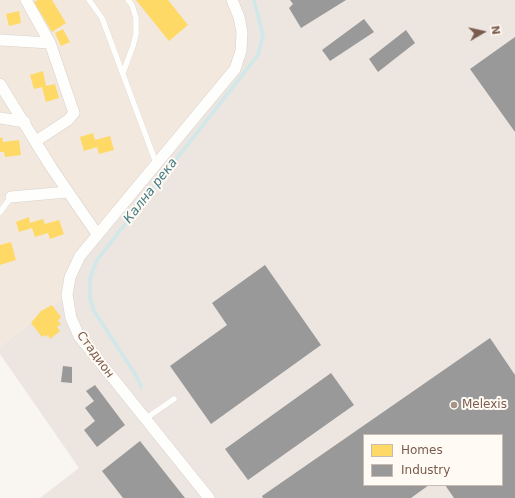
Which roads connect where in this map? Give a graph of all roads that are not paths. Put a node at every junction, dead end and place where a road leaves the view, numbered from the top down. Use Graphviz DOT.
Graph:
graph roads {
  1 [pos="26,0"];
  2 [pos="88,0"];
  3 [pos="128,0"];
  4 [pos="232,0"];
  5 [pos="0,40"];
  6 [pos="50,43"];
  7 [pos="123,73"];
  8 [pos="0,84"];
  9 [pos="0,118"];
  10 [pos="25,122"];
  11 [pos="36,141"];
  12 [pos="156,163"];
  13 [pos="67,192"];
  14 [pos="11,197"];
  15 [pos="0,212"];
  16 [pos="97,234"];
  17 [pos="174,399"];
  18 [pos="144,419"];
  19 [pos="209,498"];
  1 -- 6 [label="street"];
  2 -- 7 [label="lane"];
  3 -- 7 [label="lane"];
  4 -- 12 [label="street, Стадион"];
  5 -- 6 [label="street"];
  6 -- 11 [label="street"];
  7 -- 12 [label="lane"];
  8 -- 10 [label="street"];
  9 -- 10 [label="street"];
  10 -- 11 [label="street"];
  11 -- 13 [label="street"];
  12 -- 16 [label="street, Стадион"];
  13 -- 14 [label="street"];
  13 -- 16 [label="street"];
  14 -- 15 [label="lane"];
  16 -- 18 [label="street, Стадион"];
  17 -- 18 [label="lane"];
  18 -- 19 [label="street, Стадион"];
}
